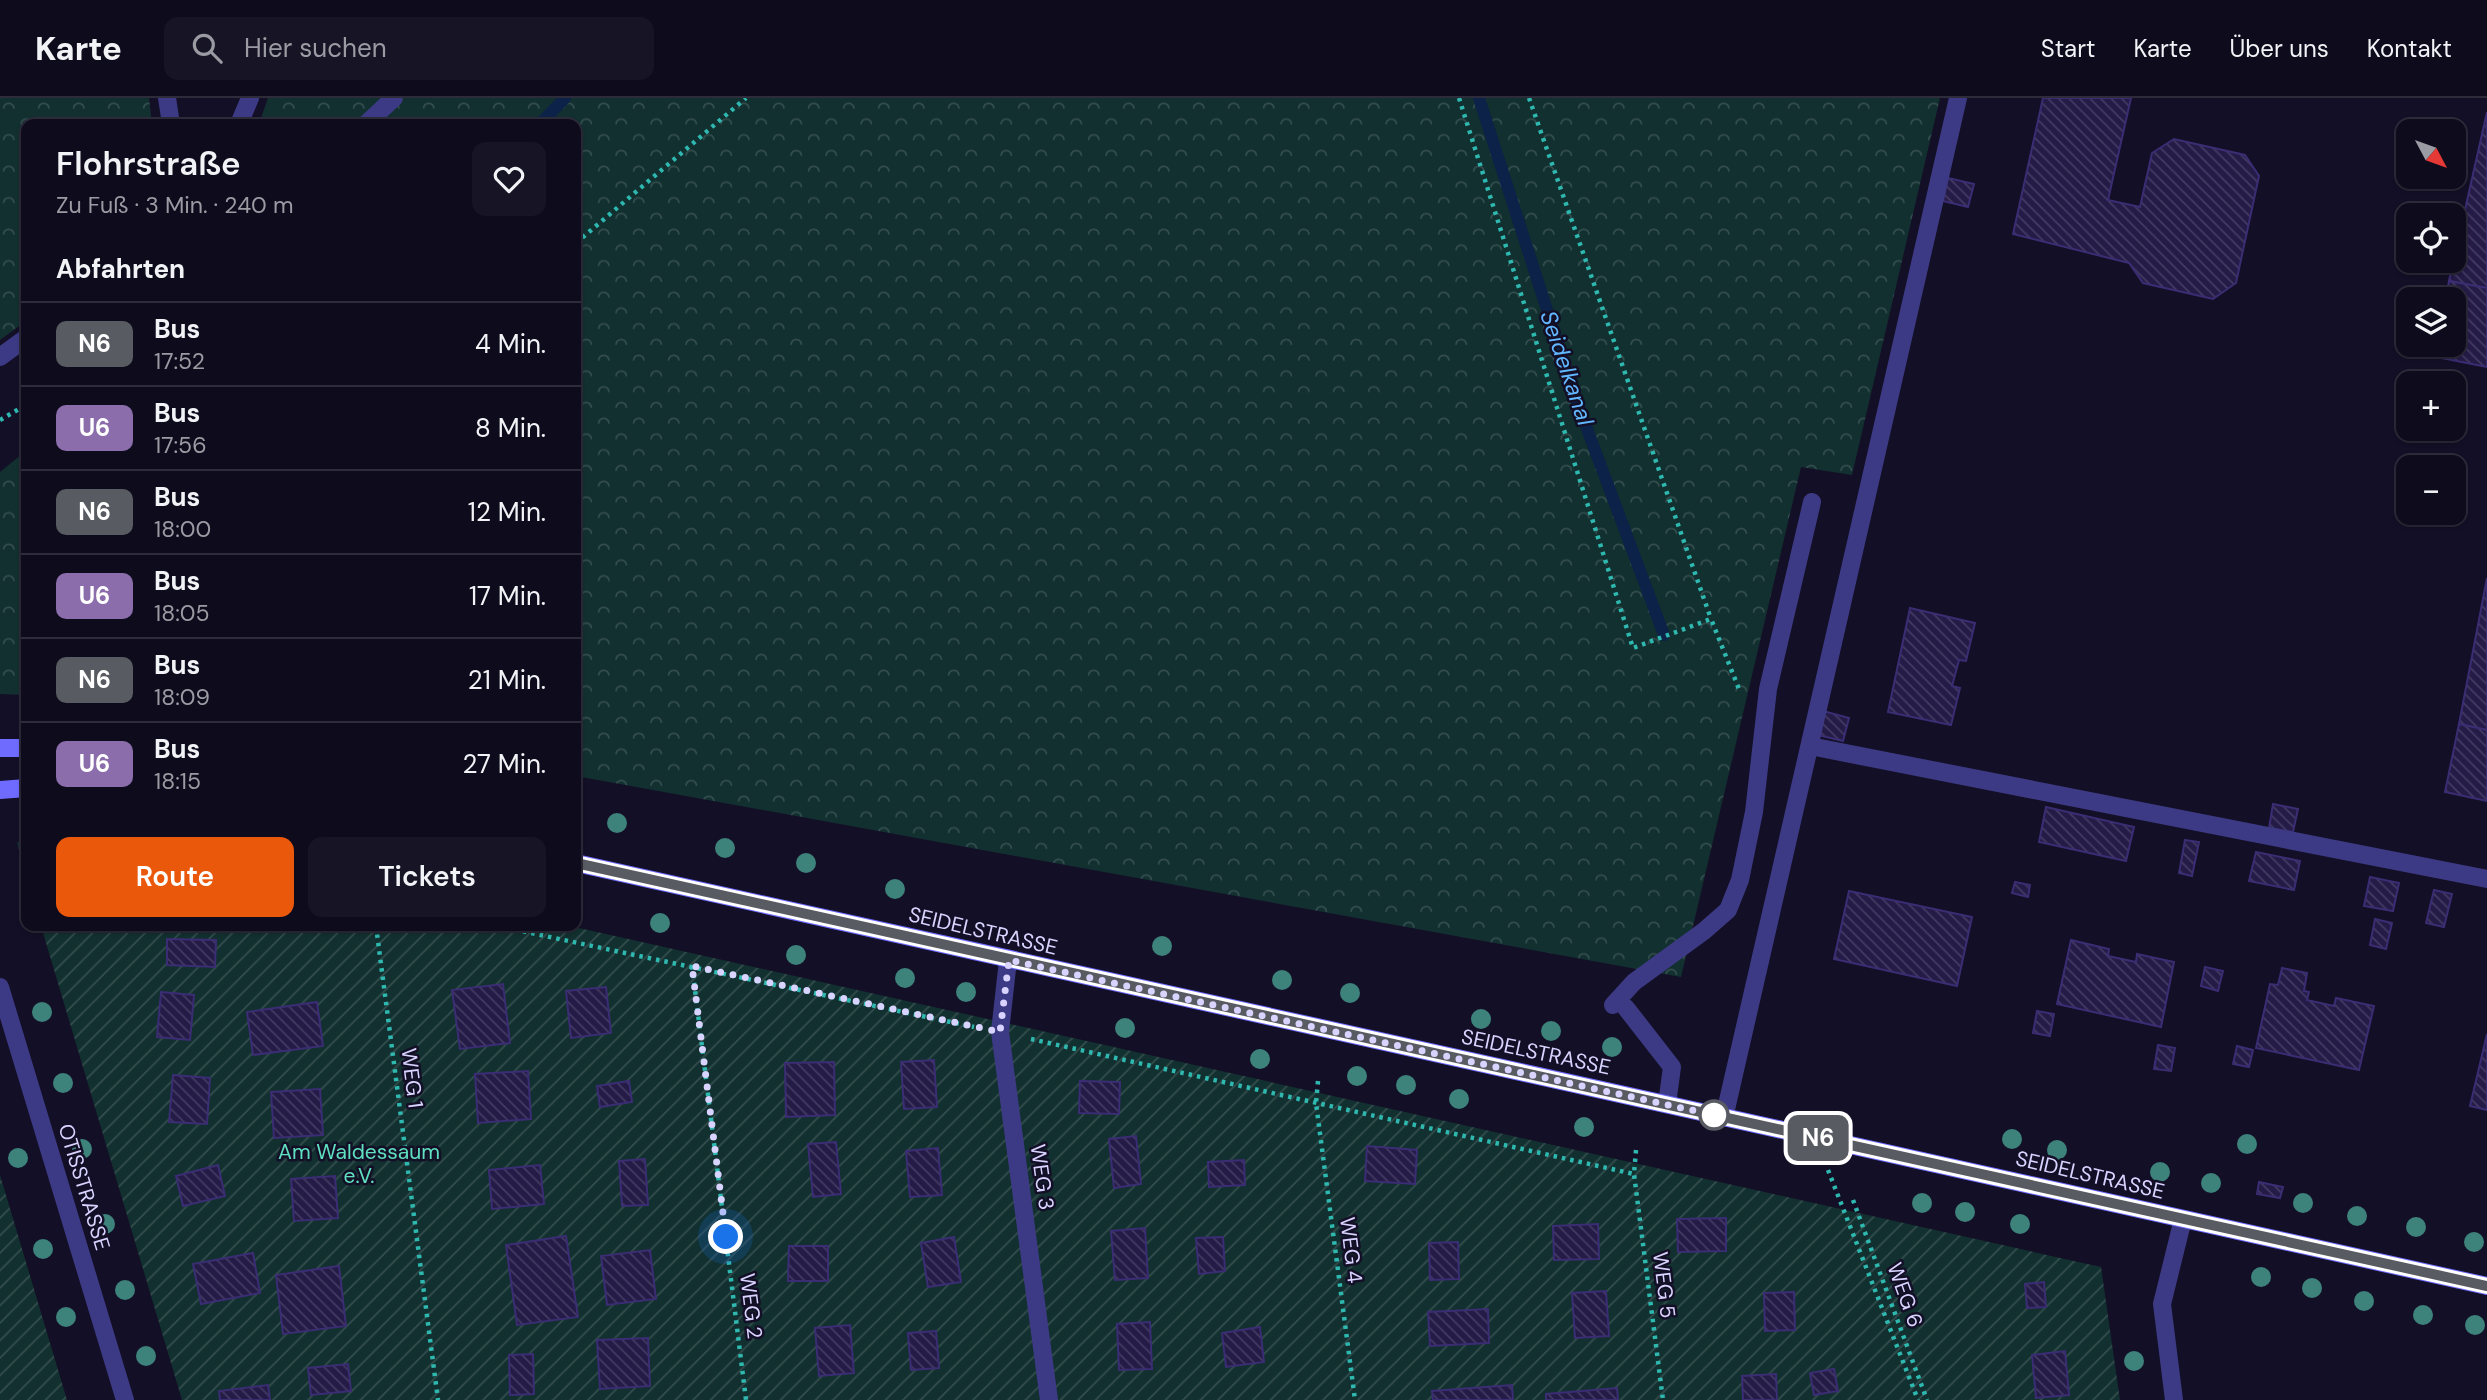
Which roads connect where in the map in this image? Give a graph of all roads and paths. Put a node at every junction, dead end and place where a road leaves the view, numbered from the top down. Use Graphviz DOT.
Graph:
graph roads {
  1 [pos="167,98"];
  2 [pos="250,98"];
  3 [pos="394,98"];
  4 [pos="746,98"];
  5 [pos="1459,98"];
  6 [pos="1529,98"];
  7 [pos="1958,98"];
  8 [pos="170,119"];
  9 [pos="241,119"];
  10 [pos="371,119"];
  11 [pos="581,239"];
  12 [pos="21,342"];
  13 [pos="0,357"];
  14 [pos="21,408"];
  15 [pos="0,421"];
  16 [pos="1812,502"];
  17 [pos="1711,619"];
  18 [pos="1765,717"];
  19 [pos="1810,746"];
  20 [pos="0,748"];
  21 [pos="21,748"];
  22 [pos="21,788"];
  23 [pos="0,790"];
  24 [pos="581,864"];
  25 [pos="2487,879"];
  26 [pos="377,931"];
  27 [pos="522,931"];
  28 [pos="1009,960"];
  29 [pos="692,966"];
  30 [pos="0,987"];
  31 [pos="1000,1032"];
  32 [pos="1318,1081"];
  33 [pos="1316,1103"];
  34 [pos="1667,1104"];
  35 [pos="1724,1118"];
  36 [pos="1810,1136"];
  37 [pos="1636,1150"];
  38 [pos="1634,1174"];
  39 [pos="1853,1200"];
  40 [pos="2183,1219"];
  41 [pos="2487,1286"];
  42 [pos="125,1400"];
  43 [pos="438,1400"];
  44 [pos="746,1400"];
  45 [pos="1049,1400"];
  46 [pos="1355,1400"];
  47 [pos="1662,1400"];
  48 [pos="1918,1400"];
  49 [pos="1927,1400"];
  50 [pos="2175,1400"];
  1 -- 8 [label="street"];
  2 -- 9 [label="street"];
  3 -- 10 [label="street"];
  4 -- 11 [label="path"];
  5 -- 17 [label="path"];
  6 -- 17 [label="path"];
  7 -- 19 [label="street"];
  12 -- 13 [label="street"];
  14 -- 15 [label="path"];
  16 -- 18 [label="street"];
  17 -- 18 [label="path"];
  18 -- 34 [label="street"];
  19 -- 25 [label="street"];
  19 -- 35 [label="street"];
  20 -- 21 [label="main road"];
  22 -- 23 [label="main road"];
  24 -- 28 [label="main road, SEIDELSTRASSE"];
  26 -- 43 [label="path, WEG 1"];
  27 -- 29 [label="path"];
  28 -- 31 [label="street, WEG 3"];
  28 -- 34 [label="main road, SEIDELSTRASSE"];
  29 -- 31 [label="path"];
  29 -- 44 [label="path, WEG 2"];
  30 -- 42 [label="street, OTISSTRASSE"];
  31 -- 33 [label="path"];
  31 -- 45 [label="street, WEG 3"];
  32 -- 33 [label="path, WEG 4"];
  33 -- 38 [label="path"];
  33 -- 46 [label="path, WEG 4"];
  34 -- 35 [label="main road, SEIDELSTRASSE"];
  35 -- 36 [label="main road, SEIDELSTRASSE"];
  36 -- 40 [label="main road, SEIDELSTRASSE"];
  36 -- 48 [label="path"];
  37 -- 38 [label="path, WEG 5"];
  38 -- 47 [label="path, WEG 5"];
  39 -- 49 [label="path, WEG 6"];
  40 -- 41 [label="main road, SEIDELSTRASSE"];
  40 -- 50 [label="street"];
}
